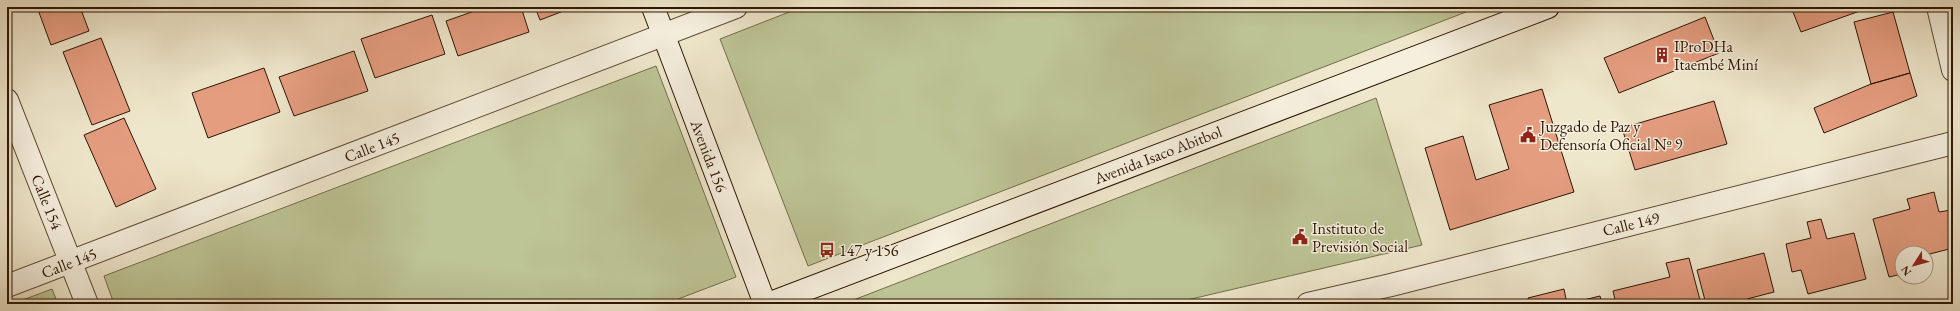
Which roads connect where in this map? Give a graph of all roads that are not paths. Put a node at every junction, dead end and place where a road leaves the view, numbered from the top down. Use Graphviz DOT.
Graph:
graph roads {
  1 [pos="653,7"];
  2 [pos="736,7"];
  3 [pos="1548,7"];
  4 [pos="1938,7"];
  5 [pos="663,35"];
  6 [pos="1953,70"];
  7 [pos="7,100"];
  8 [pos="1953,143"];
  9 [pos="71,262"];
  10 [pos="7,286"];
  11 [pos="1393,295"];
  12 [pos="87,304"];
  13 [pos="767,304"];
  14 [pos="1308,304"];
  1 -- 5 [label="street, Avenida 156"];
  2 -- 5 [label="street, Calle 145"];
  3 -- 13 [label="street, Avenida Isaco Abitbol"];
  4 -- 6 [label="street"];
  5 -- 9 [label="street, Calle 145"];
  5 -- 13 [label="street, Avenida 156"];
  7 -- 9 [label="street, Calle 154"];
  8 -- 11 [label="street, Calle 149"];
  9 -- 10 [label="street, Calle 145"];
  9 -- 12 [label="street, Calle 154"];
  11 -- 14 [label="street, Calle 149"];
}
